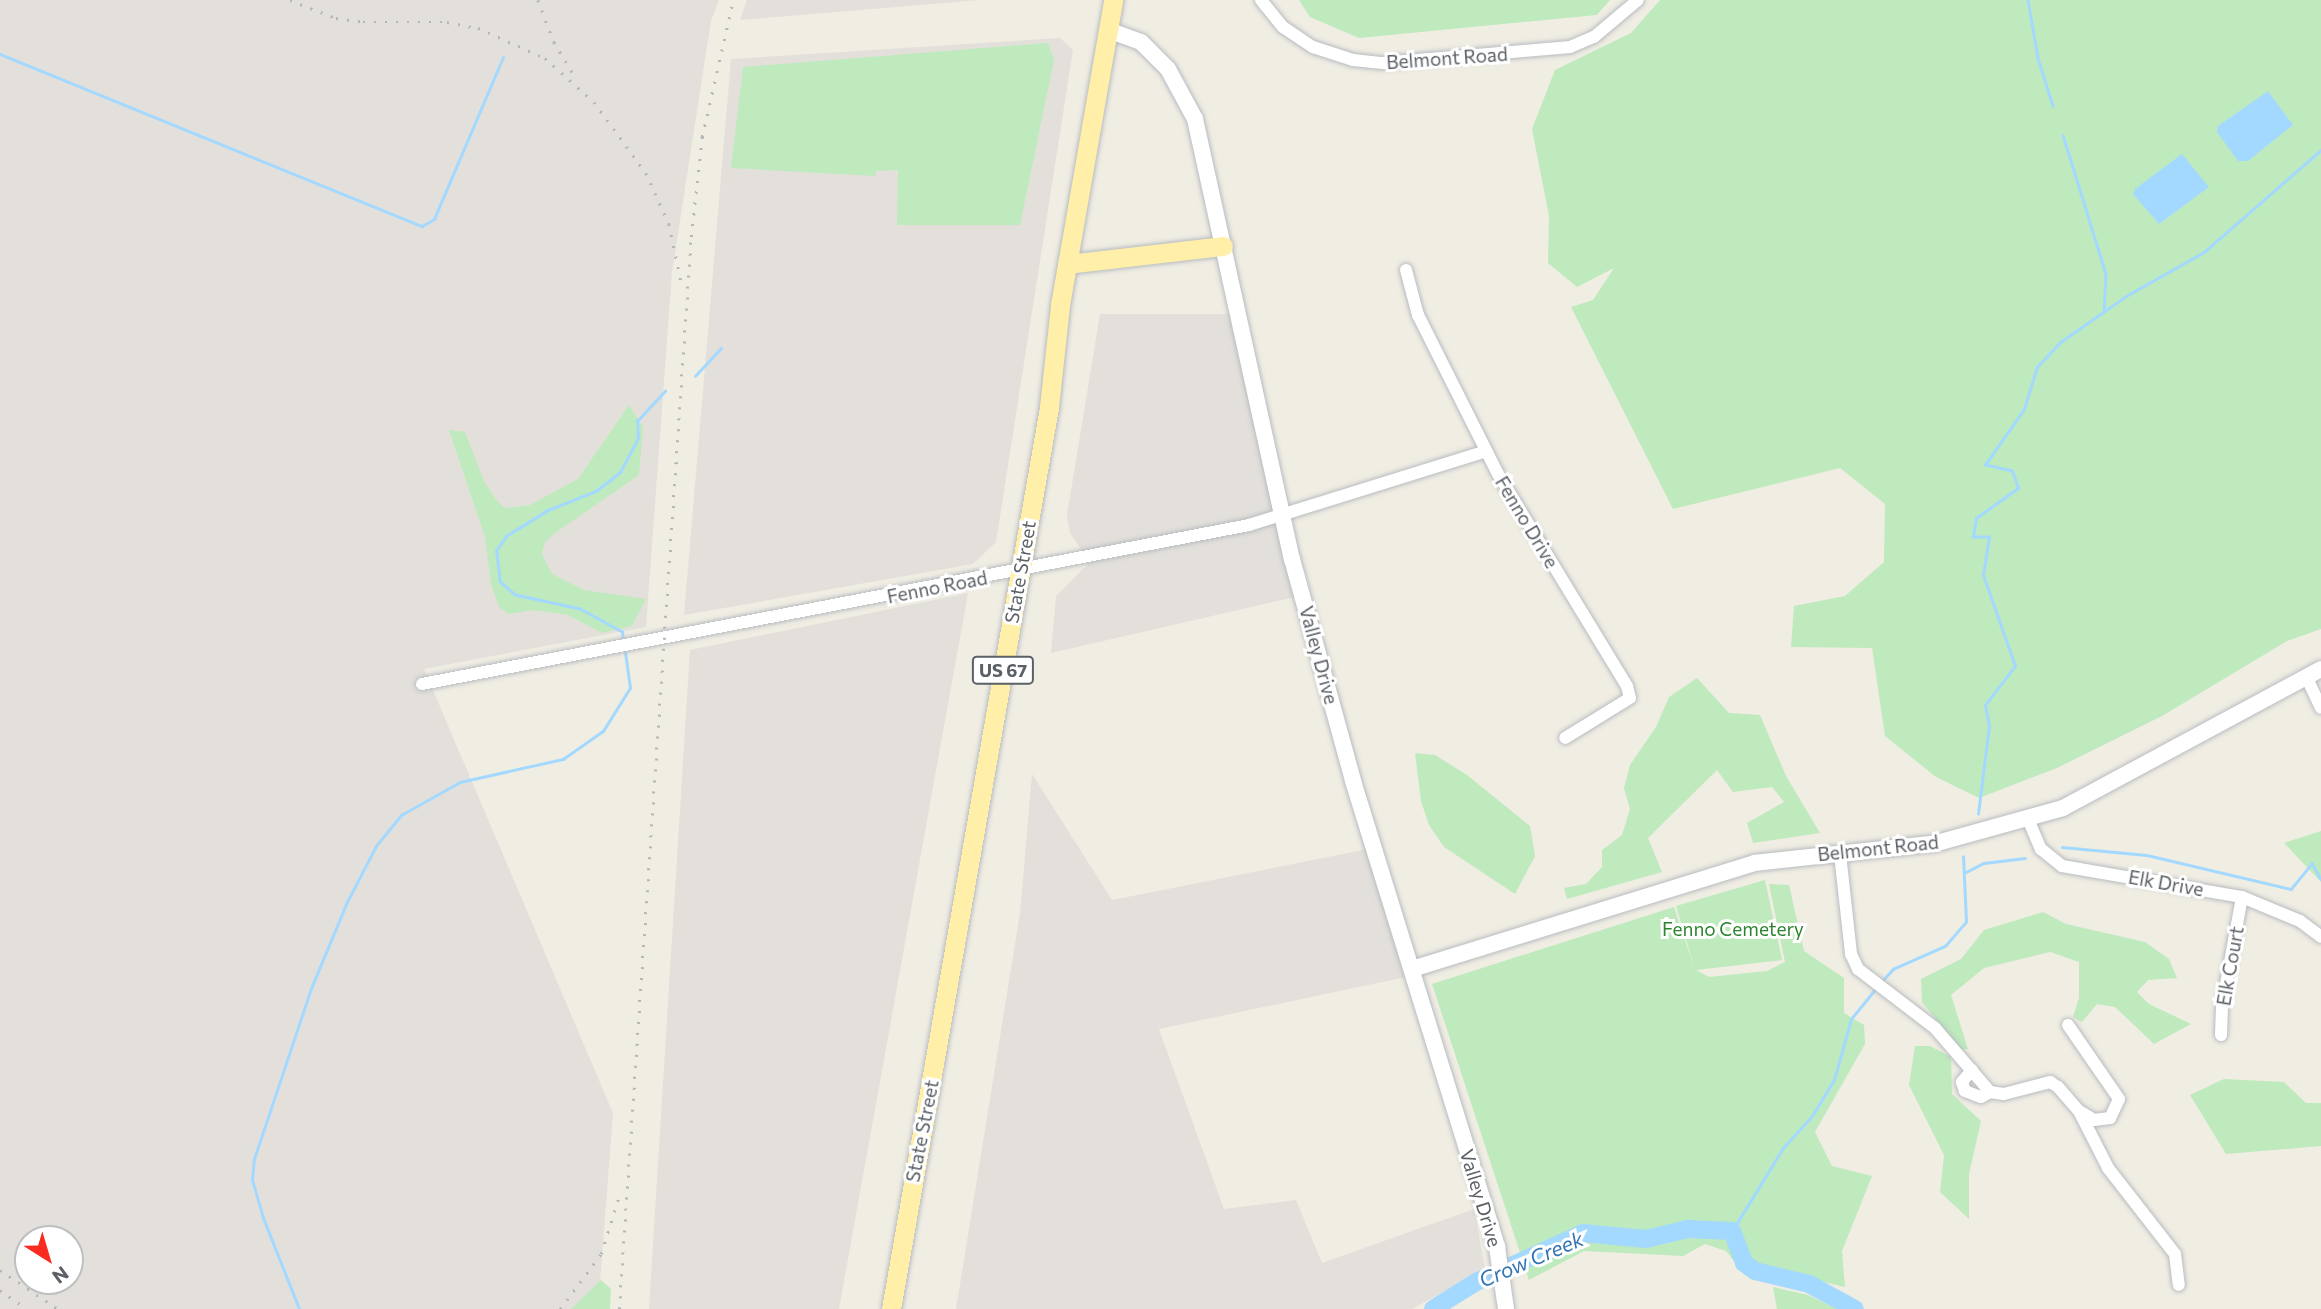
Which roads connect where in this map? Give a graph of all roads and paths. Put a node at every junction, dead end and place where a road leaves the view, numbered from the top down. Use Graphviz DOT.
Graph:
graph roads {
  1 [pos="1113,0"];
  2 [pos="1261,0"];
  3 [pos="1638,0"];
  4 [pos="1108,30"];
  5 [pos="1223,246"];
  6 [pos="1067,264"];
  7 [pos="1406,270"];
  8 [pos="1486,451"];
  9 [pos="1284,515"];
  10 [pos="1020,570"];
  11 [pos="2314,672"];
  12 [pos="422,684"];
  13 [pos="2321,708"];
  14 [pos="1565,738"];
  15 [pos="2028,819"];
  16 [pos="1840,854"];
  17 [pos="2242,897"];
  18 [pos="2321,937"];
  19 [pos="1412,969"];
  20 [pos="2068,1025"];
  21 [pos="2221,1035"];
  22 [pos="1972,1070"];
  23 [pos="1990,1092"];
  24 [pos="2079,1111"];
  25 [pos="2179,1285"];
  26 [pos="1505,1302"];
  27 [pos="891,1309"];
  1 -- 4 [label="main road, State Street / US 67"];
  2 -- 3 [label="street, Belmont Road"];
  4 -- 5 [label="street, Valley Drive"];
  4 -- 6 [label="main road, State Street / US 67"];
  5 -- 6 [label="main road"];
  5 -- 9 [label="street, Valley Drive"];
  6 -- 10 [label="main road, State Street / US 67"];
  7 -- 8 [label="street, Fenno Drive"];
  8 -- 9 [label="street, Fenno Road"];
  8 -- 14 [label="street, Fenno Drive"];
  9 -- 10 [label="street, Fenno Road"];
  9 -- 19 [label="street, Valley Drive"];
  10 -- 12 [label="street, Fenno Road"];
  10 -- 27 [label="main road, State Street / US 67"];
  11 -- 13 [label="street"];
  11 -- 15 [label="street, Belmont Road"];
  15 -- 16 [label="street, Belmont Road"];
  15 -- 17 [label="street, Elk Drive"];
  16 -- 19 [label="street, Belmont Road"];
  16 -- 22 [label="street"];
  17 -- 18 [label="street, Elk Drive"];
  17 -- 21 [label="street, Elk Court"];
  19 -- 26 [label="street, Valley Drive"];
  20 -- 24 [label="street"];
  22 -- 23 [label="street"];
  22 -- 23 [label="street"];
  23 -- 24 [label="street"];
  24 -- 25 [label="street"];
}
